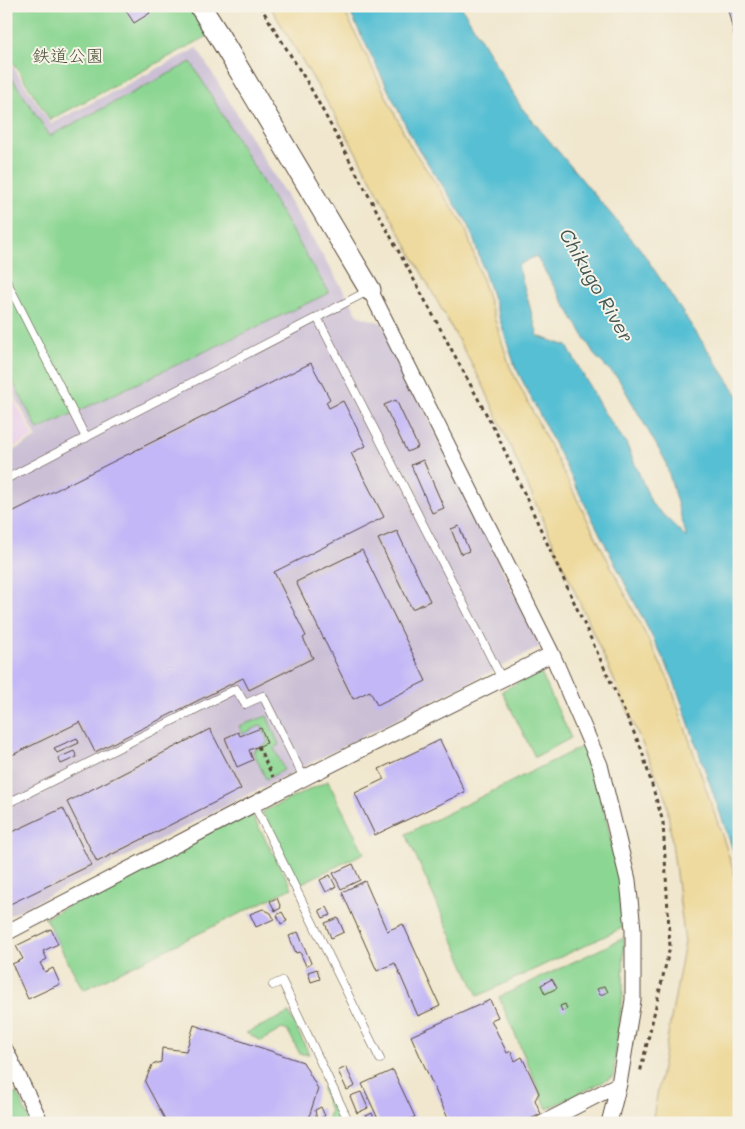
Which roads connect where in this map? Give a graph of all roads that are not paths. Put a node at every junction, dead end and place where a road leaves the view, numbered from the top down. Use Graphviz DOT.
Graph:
graph roads {
  1 [pos="200,6"];
  2 [pos="6,280"];
  3 [pos="370,290"];
  4 [pos="317,317"];
  5 [pos="86,438"];
  6 [pos="6,479"];
  7 [pos="552,654"];
  8 [pos="502,679"];
  9 [pos="304,778"];
  10 [pos="6,804"];
  11 [pos="254,804"];
  12 [pos="6,933"];
  13 [pos="272,985"];
  14 [pos="6,1051"];
  15 [pos="380,1059"];
  16 [pos="619,1084"];
  17 [pos="41,1123"];
  18 [pos="348,1123"];
  19 [pos="543,1123"];
  20 [pos="609,1123"];
  1 -- 3 [label="street"];
  2 -- 5 [label="lane"];
  3 -- 4 [label="lane"];
  3 -- 7 [label="street"];
  4 -- 5 [label="lane"];
  4 -- 8 [label="lane"];
  5 -- 6 [label="lane"];
  7 -- 8 [label="street"];
  7 -- 16 [label="street"];
  8 -- 9 [label="street"];
  9 -- 10 [label="lane"];
  9 -- 11 [label="street"];
  11 -- 12 [label="street"];
  11 -- 15 [label="lane"];
  13 -- 18 [label="lane"];
  14 -- 17 [label="street"];
  16 -- 19 [label="street"];
  16 -- 20 [label="street"];
}
